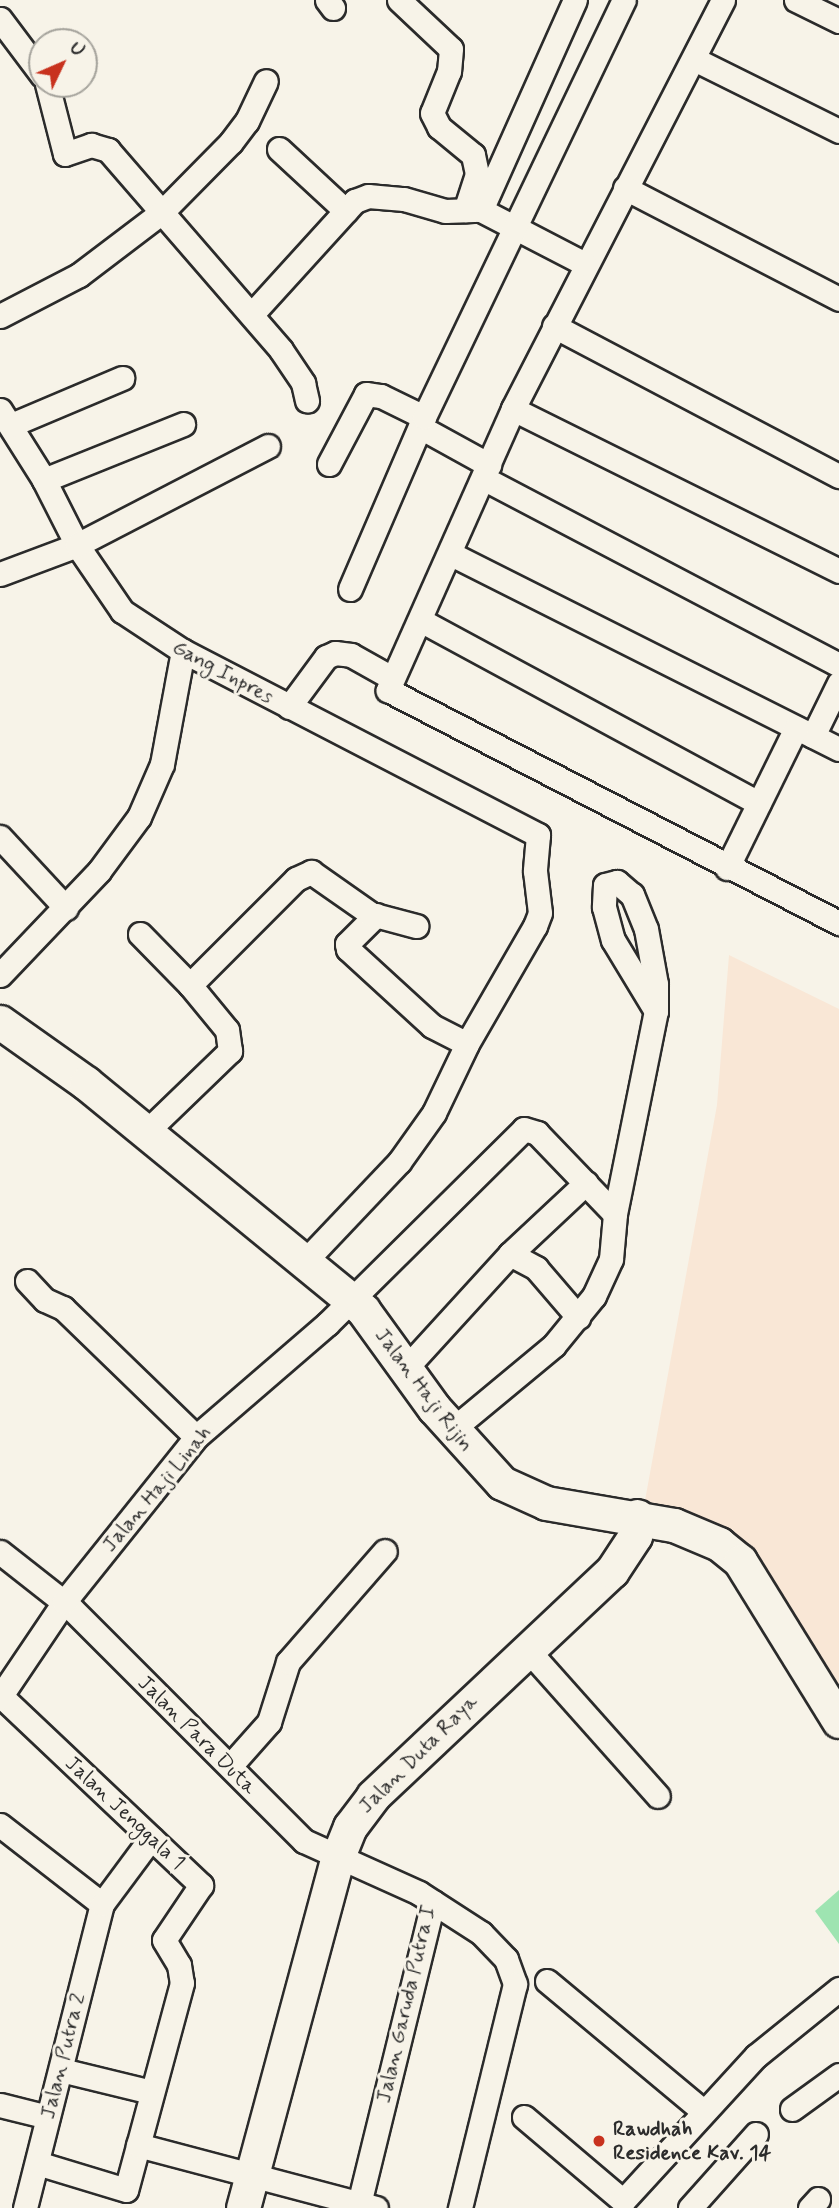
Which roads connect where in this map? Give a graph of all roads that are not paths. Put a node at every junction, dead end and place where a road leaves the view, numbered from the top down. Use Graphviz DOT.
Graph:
graph roads {
  1 [pos="399,0"];
  2 [pos="575,0"];
  3 [pos="624,0"];
  4 [pos="796,0"];
  5 [pos="717,2"];
  6 [pos="0,19"];
  7 [pos="839,21"];
  8 [pos="28,56"];
  9 [pos="694,59"];
  10 [pos="266,81"];
  11 [pos="51,98"];
  12 [pos="839,131"];
  13 [pos="279,149"];
  14 [pos="625,188"];
  15 [pos="473,210"];
  16 [pos="346,211"];
  17 [pos="162,212"];
  18 [pos="516,226"];
  19 [pos="585,264"];
  20 [pos="839,299"];
  21 [pos="252,314"];
  22 [pos="0,316"];
  23 [pos="554,326"];
  24 [pos="122,377"];
  25 [pos="307,401"];
  26 [pos="513,409"];
  27 [pos="6,417"];
  28 [pos="422,422"];
  29 [pos="183,424"];
  30 [pos="268,446"];
  31 [pos="329,464"];
  32 [pos="486,471"];
  33 [pos="839,476"];
  34 [pos="44,480"];
  35 [pos="77,545"];
  36 [pos="451,554"];
  37 [pos="839,571"];
  38 [pos="0,574"];
  39 [pos="350,589"];
  40 [pos="420,620"];
  41 [pos="183,651"];
  42 [pos="839,664"];
  43 [pos="392,678"];
  44 [pos="839,683"];
  45 [pos="289,707"];
  46 [pos="805,732"];
  47 [pos="839,749"];
  48 [pos="760,803"];
  49 [pos="0,836"];
  50 [pos="727,868"];
  51 [pos="66,908"];
  52 [pos="376,915"];
  53 [pos="839,923"];
  54 [pos="416,926"];
  55 [pos="140,934"];
  56 [pos="0,975"];
  57 [pos="190,985"];
  58 [pos="656,1011"];
  59 [pos="0,1022"];
  60 [pos="467,1044"];
  61 [pos="146,1132"];
  62 [pos="586,1183"];
  63 [pos="615,1214"];
  64 [pos="510,1254"];
  65 [pos="305,1261"];
  66 [pos="27,1280"];
  67 [pos="349,1298"];
  68 [pos="578,1317"];
  69 [pos="407,1368"];
  70 [pos="453,1429"];
  71 [pos="196,1437"];
  72 [pos="637,1516"];
  73 [pos="385,1551"];
  74 [pos="0,1552"];
  75 [pos="64,1602"];
  76 [pos="526,1648"];
  77 [pos="0,1696"];
  78 [pos="839,1721"];
  79 [pos="230,1766"];
  80 [pos="658,1796"];
  81 [pos="0,1825"];
  82 [pos="151,1838"];
  83 [pos="337,1859"];
  84 [pos="433,1902"];
  85 [pos="102,1904"];
  86 [pos="547,1981"];
  87 [pos="839,1989"];
  88 [pos="61,2070"];
  89 [pos="839,2075"];
  90 [pos="151,2092"];
  91 [pos="0,2105"];
  92 [pos="792,2109"];
  93 [pos="704,2112"];
  94 [pos="48,2117"];
  95 [pos="524,2117"];
  96 [pos="756,2134"];
  97 [pos="138,2145"];
  98 [pos="37,2163"];
  99 [pos="251,2176"];
  100 [pos="123,2199"];
  101 [pos="365,2206"];
  102 [pos="26,2208"];
  103 [pos="243,2208"];
  104 [pos="460,2208"];
  105 [pos="690,2208"];
  1 -- 15 [label="street"];
  2 -- 15 [label="street"];
  3 -- 18 [label="street"];
  4 -- 7 [label="street"];
  5 -- 9 [label="street"];
  6 -- 8 [label="street"];
  9 -- 12 [label="street"];
  9 -- 14 [label="street"];
  10 -- 17 [label="street"];
  11 -- 17 [label="street"];
  13 -- 16 [label="street"];
  14 -- 19 [label="street"];
  14 -- 20 [label="street"];
  15 -- 16 [label="street"];
  15 -- 18 [label="street"];
  16 -- 21 [label="street"];
  17 -- 21 [label="street"];
  17 -- 22 [label="street"];
  18 -- 19 [label="street"];
  18 -- 28 [label="street"];
  19 -- 23 [label="street"];
  21 -- 25 [label="street"];
  23 -- 26 [label="street"];
  23 -- 33 [label="street"];
  24 -- 27 [label="street"];
  26 -- 32 [label="street"];
  26 -- 37 [label="street"];
  27 -- 34 [label="street, Gang Inpres"];
  28 -- 31 [label="street"];
  28 -- 32 [label="street"];
  28 -- 39 [label="street"];
  29 -- 34 [label="street"];
  30 -- 35 [label="street"];
  32 -- 36 [label="street"];
  32 -- 42 [label="street"];
  34 -- 35 [label="street, Gang Inpres"];
  35 -- 38 [label="street"];
  35 -- 41 [label="street, Gang Inpres"];
  36 -- 40 [label="street"];
  36 -- 46 [label="street"];
  40 -- 43 [label="street"];
  40 -- 48 [label="street"];
  41 -- 45 [label="street, Gang Inpres"];
  41 -- 51 [label="street"];
  43 -- 45 [label="street"];
  43 -- 50 [label="street"];
  44 -- 46 [label="street"];
  45 -- 60 [label="street, Gang Inpres"];
  46 -- 47 [label="street"];
  46 -- 48 [label="street"];
  48 -- 50 [label="street"];
  49 -- 51 [label="street"];
  50 -- 53 [label="street"];
  51 -- 56 [label="street"];
  52 -- 54 [label="street"];
  52 -- 57 [label="street"];
  52 -- 60 [label="street"];
  55 -- 57 [label="street"];
  57 -- 61 [label="street"];
  58 -- 58 [label="street"];
  58 -- 63 [label="street"];
  59 -- 61 [label="street, Jalan Haji Rijin"];
  60 -- 65 [label="street"];
  61 -- 65 [label="street, Jalan Haji Rijin"];
  62 -- 63 [label="street"];
  62 -- 64 [label="street"];
  62 -- 67 [label="street, Jalan Haji Linah"];
  63 -- 68 [label="street"];
  64 -- 68 [label="street"];
  64 -- 69 [label="street"];
  65 -- 67 [label="street, Jalan Haji Rijin"];
  66 -- 71 [label="street"];
  67 -- 69 [label="street, Jalan Haji Rijin"];
  67 -- 71 [label="street, Jalan Haji Linah"];
  68 -- 70 [label="street"];
  69 -- 70 [label="street, Jalan Haji Rijin"];
  70 -- 72 [label="street, Jalan Haji Rijin"];
  71 -- 75 [label="street, Jalan Haji Linah"];
  72 -- 76 [label="street, Jalan Duta Raya"];
  72 -- 78 [label="street, Jalan Haji Rijin"];
  73 -- 79 [label="street"];
  74 -- 75 [label="street, Jalan Para Duta"];
  75 -- 77 [label="street, Jalan Haji Linah"];
  75 -- 79 [label="street, Jalan Para Duta"];
  76 -- 80 [label="street"];
  76 -- 83 [label="street, Jalan Duta Raya"];
  77 -- 82 [label="street, Jalan Jenggala 1"];
  79 -- 83 [label="street, Jalan Para Duta"];
  81 -- 85 [label="street"];
  82 -- 85 [label="street, Jalan Putra 2"];
  82 -- 90 [label="street, Jalan Jenggala 1"];
  83 -- 84 [label="street, Jalan Garuda Putra I"];
  83 -- 99 [label="street, Jalan Duta Raya"];
  84 -- 101 [label="street, Jalan Garuda Putra I"];
  84 -- 104 [label="street"];
  85 -- 88 [label="street, Jalan Putra 2"];
  86 -- 93 [label="street"];
  87 -- 93 [label="street"];
  88 -- 90 [label="street"];
  88 -- 94 [label="street, Jalan Putra 2"];
  89 -- 92 [label="street"];
  90 -- 97 [label="street"];
  91 -- 94 [label="street"];
  93 -- 95 [label="street"];
  94 -- 98 [label="street, Jalan Putra 2"];
  96 -- 105 [label="street"];
  97 -- 99 [label="street"];
  97 -- 100 [label="street"];
  98 -- 100 [label="street"];
  98 -- 102 [label="street, Jalan Putra 2"];
  99 -- 101 [label="street"];
  99 -- 103 [label="street, Jalan Duta Raya"];
}
